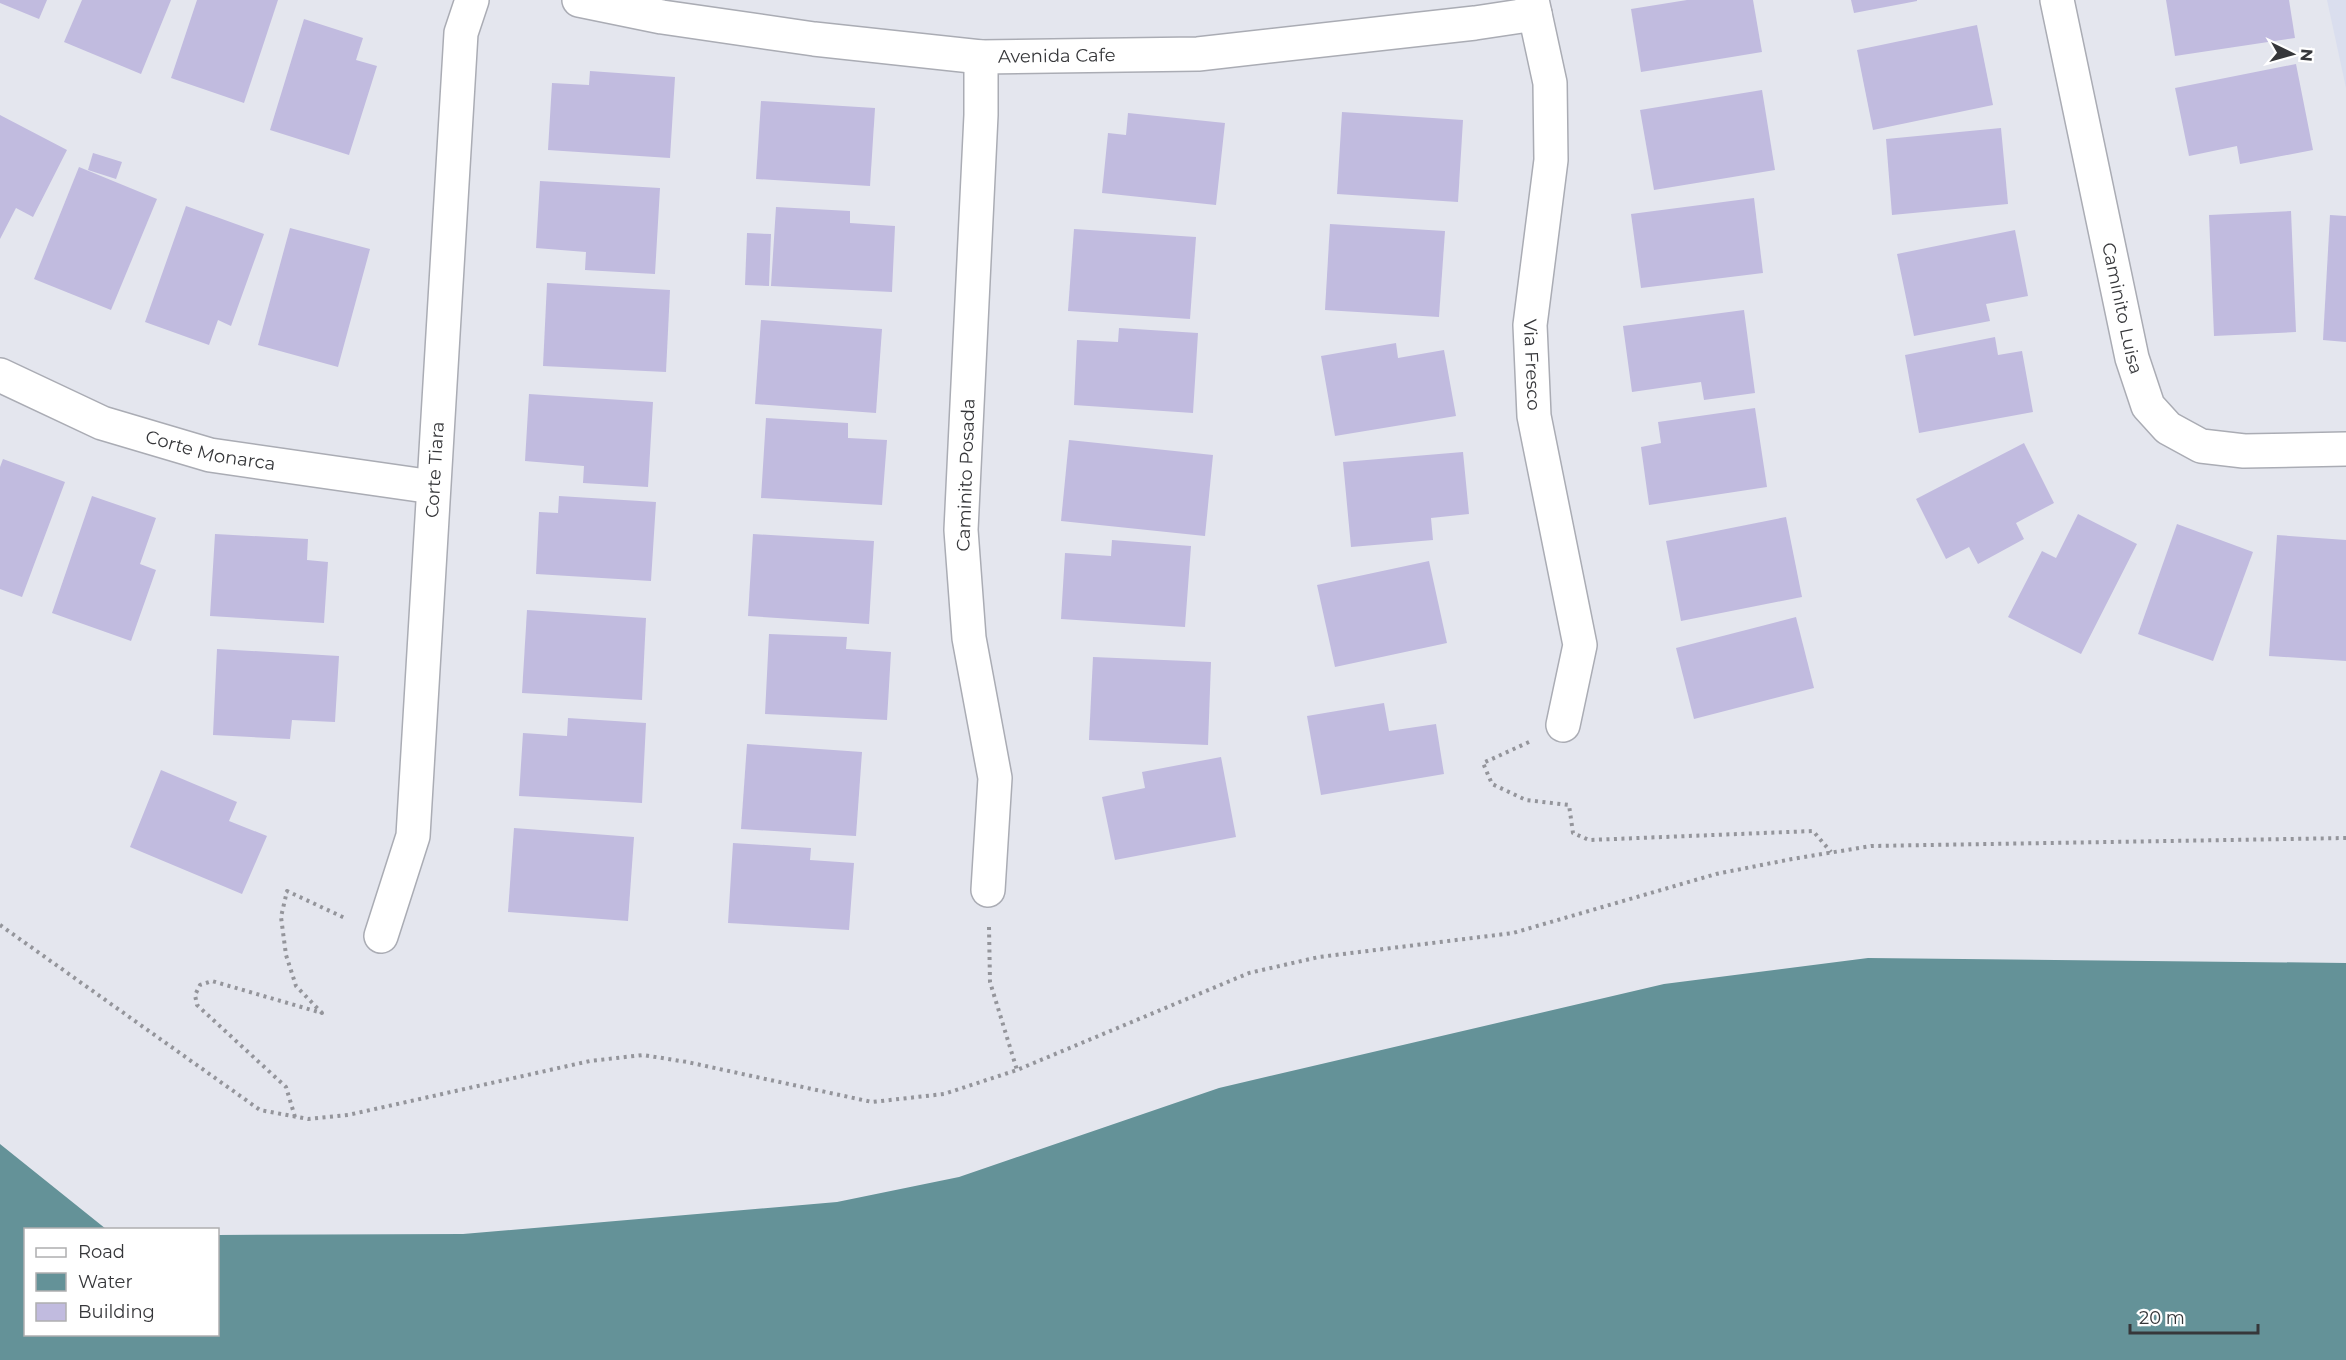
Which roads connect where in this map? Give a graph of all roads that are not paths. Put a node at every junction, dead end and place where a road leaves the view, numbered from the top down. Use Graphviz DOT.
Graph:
graph roads {
  1 [pos="472,0"];
  2 [pos="579,0"];
  3 [pos="2057,0"];
  4 [pos="1534,7"];
  5 [pos="981,57"];
  6 [pos="0,375"];
  7 [pos="2346,449"];
  8 [pos="433,487"];
  9 [pos="1563,725"];
  10 [pos="988,890"];
  11 [pos="381,936"];
  1 -- 8 [label="street, Corte Tiara"];
  2 -- 5 [label="street, Avenida Cafe"];
  3 -- 7 [label="street, Caminito Luisa"];
  4 -- 5 [label="street, Avenida Cafe"];
  4 -- 9 [label="street, Via Fresco"];
  5 -- 10 [label="street, Caminito Posada"];
  6 -- 8 [label="street, Corte Monarca"];
  8 -- 11 [label="street, Corte Tiara"];
}
